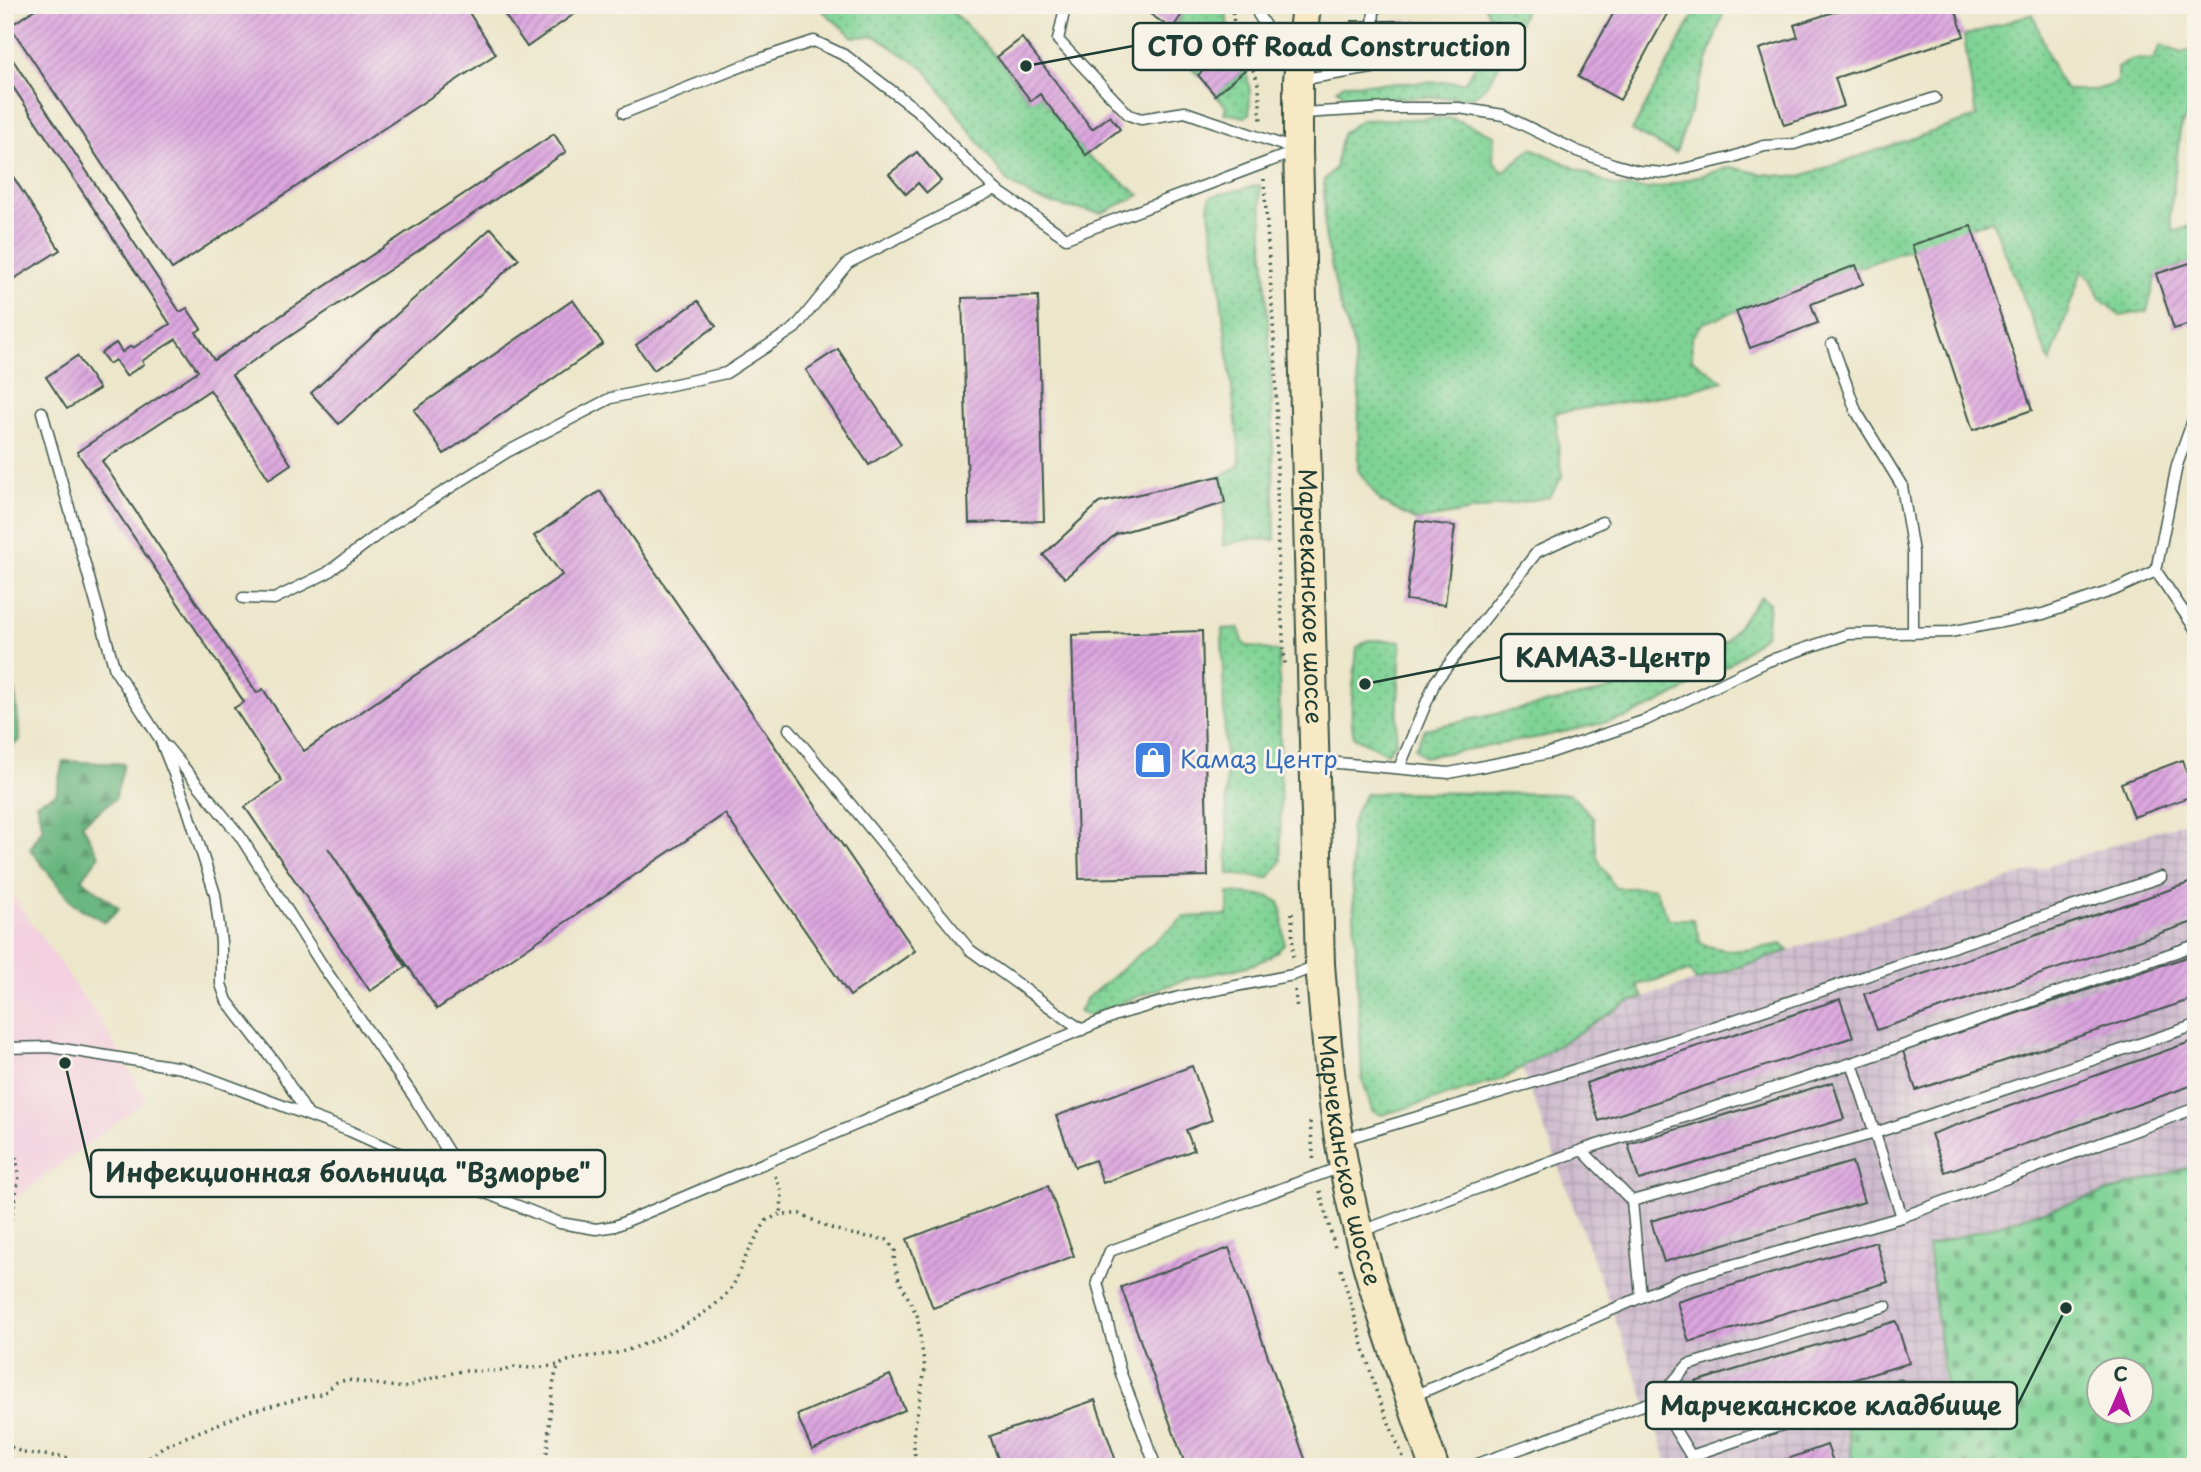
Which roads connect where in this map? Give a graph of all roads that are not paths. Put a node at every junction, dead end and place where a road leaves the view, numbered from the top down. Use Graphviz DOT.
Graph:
graph roads {
  1 [pos="1069,5"];
  2 [pos="1259,5"];
  3 [pos="1306,5"];
  4 [pos="1374,5"];
  5 [pos="1298,80"];
  6 [pos="1935,98"];
  7 [pos="624,113"];
  8 [pos="1298,114"];
  9 [pos="1298,150"];
  10 [pos="995,189"];
  11 [pos="1832,344"];
  12 [pos="42,412"];
  13 [pos="2196,412"];
  14 [pos="1602,522"];
  15 [pos="2155,571"];
  16 [pos="243,598"];
  17 [pos="2196,630"];
  18 [pos="1913,633"];
  19 [pos="789,729"];
  20 [pos="160,739"];
  21 [pos="1315,761"];
  22 [pos="1399,768"];
  23 [pos="2161,877"];
  24 [pos="2196,944"];
  25 [pos="1320,964"];
  26 [pos="2196,1025"];
  27 [pos="1082,1030"];
  28 [pos="5,1048"];
  29 [pos="1852,1063"];
  30 [pos="2196,1108"];
  31 [pos="309,1116"];
  32 [pos="1875,1133"];
  33 [pos="1582,1150"];
  34 [pos="1342,1153"];
  35 [pos="468,1184"];
  36 [pos="1632,1201"];
  37 [pos="1902,1217"];
  38 [pos="1359,1232"];
  39 [pos="1641,1297"];
  40 [pos="1886,1306"];
  41 [pos="1900,1385"];
  42 [pos="1410,1397"];
  43 [pos="1657,1400"];
  44 [pos="1691,1456"];
  45 [pos="1156,1467"];
  46 [pos="1434,1467"];
  47 [pos="1469,1467"];
  48 [pos="1694,1467"];
  1 -- 9 [label="lane"];
  2 -- 5 [label="lane"];
  3 -- 5 [label="street, Марчеканское шоссе"];
  4 -- 5 [label="lane"];
  5 -- 8 [label="street, Марчеканское шоссе"];
  6 -- 8 [label="lane"];
  7 -- 10 [label="lane"];
  8 -- 9 [label="street, Марчеканское шоссе"];
  9 -- 10 [label="lane"];
  9 -- 21 [label="street, Марчеканское шоссе"];
  10 -- 16 [label="lane"];
  11 -- 18 [label="lane"];
  12 -- 20 [label="lane"];
  13 -- 15 [label="lane"];
  14 -- 22 [label="lane"];
  15 -- 17 [label="lane"];
  15 -- 18 [label="lane"];
  18 -- 22 [label="lane"];
  19 -- 27 [label="lane"];
  20 -- 31 [label="lane"];
  20 -- 35 [label="lane"];
  21 -- 22 [label="lane"];
  21 -- 25 [label="street, Марчеканское шоссе"];
  23 -- 34 [label="lane"];
  24 -- 29 [label="lane"];
  25 -- 27 [label="lane"];
  25 -- 34 [label="street, Марчеканское шоссе"];
  26 -- 32 [label="lane"];
  27 -- 35 [label="lane"];
  28 -- 31 [label="lane"];
  29 -- 32 [label="lane"];
  29 -- 33 [label="lane"];
  30 -- 37 [label="lane"];
  31 -- 35 [label="lane"];
  32 -- 36 [label="lane"];
  32 -- 37 [label="lane"];
  33 -- 36 [label="lane"];
  33 -- 38 [label="lane"];
  34 -- 38 [label="street, Марчеканское шоссе"];
  34 -- 45 [label="lane"];
  36 -- 39 [label="lane"];
  37 -- 39 [label="lane"];
  38 -- 42 [label="street, Марчеканское шоссе"];
  39 -- 42 [label="lane"];
  40 -- 43 [label="lane"];
  41 -- 44 [label="lane"];
  42 -- 46 [label="street, Марчеканское шоссе"];
  43 -- 44 [label="lane"];
  43 -- 47 [label="lane"];
  44 -- 48 [label="lane"];
}
